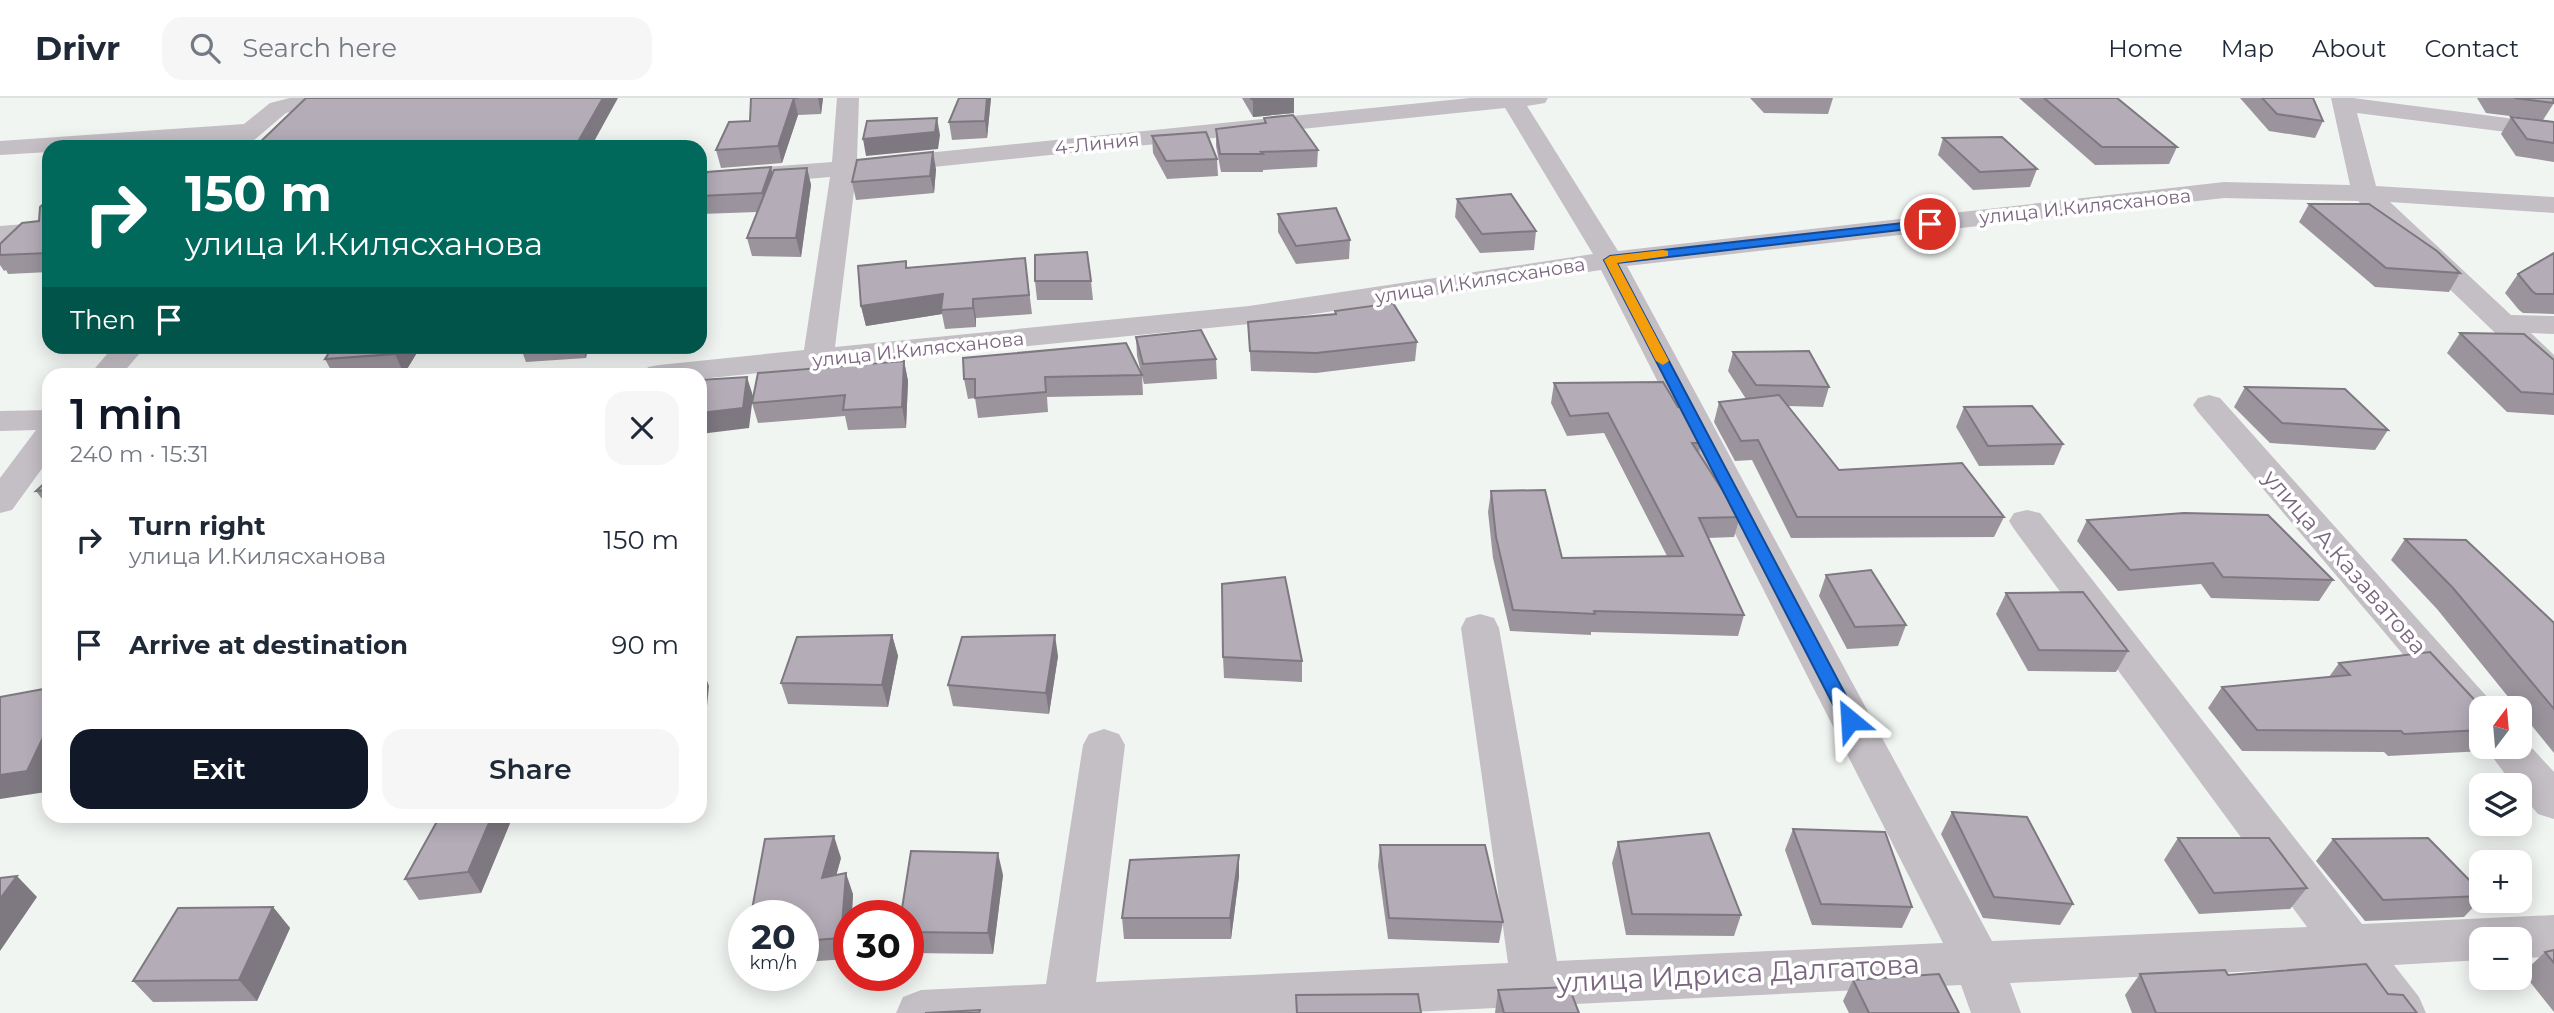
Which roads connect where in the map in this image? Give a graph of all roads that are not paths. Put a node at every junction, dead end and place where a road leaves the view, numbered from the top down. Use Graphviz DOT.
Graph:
graph roads {
  1 [pos="317,98"];
  2 [pos="848,98"];
  3 [pos="1525,99"];
  4 [pos="2344,101"];
  5 [pos="2554,131"];
  6 [pos="239,139"];
  7 [pos="212,140"];
  8 [pos="42,146"];
  9 [pos="0,148"];
  10 [pos="844,168"];
  11 [pos="707,179"];
  12 [pos="2365,193"];
  13 [pos="2554,205"];
  14 [pos="42,231"];
  15 [pos="0,234"];
  16 [pos="1610,260"];
  17 [pos="2504,324"];
  18 [pos="2554,325"];
  19 [pos="124,354"];
  20 [pos="818,359"];
  21 [pos="111,368"];
  22 [pos="707,369"];
  23 [pos="2554,372"];
  24 [pos="2209,405"];
  25 [pos="42,420"];
  26 [pos="0,421"];
  27 [pos="42,445"];
  28 [pos="0,502"];
  29 [pos="2027,521"];
  30 [pos="1480,628"];
  31 [pos="2469,704"];
  32 [pos="1104,746"];
  33 [pos="2517,760"];
  34 [pos="2554,802"];
  35 [pos="2554,936"];
  36 [pos="2349,944"];
  37 [pos="1977,961"];
  38 [pos="1536,983"];
  39 [pos="1068,1006"];
  40 [pos="921,1013"];
  41 [pos="1996,1013"];
  42 [pos="2401,1013"];
  1 -- 6 [label="street"];
  2 -- 10 [label="street"];
  3 -- 10 [label="street, 4-Линия"];
  3 -- 16 [label="street"];
  4 -- 5 [label="street"];
  4 -- 12 [label="street"];
  6 -- 7 [label="street"];
  8 -- 9 [label="street"];
  10 -- 11 [label="street, 4-Линия"];
  10 -- 20 [label="street"];
  12 -- 13 [label="street, улица И.Килясханова"];
  12 -- 16 [label="street, улица И.Килясханова"];
  12 -- 17 [label="street"];
  14 -- 15 [label="street"];
  16 -- 20 [label="street, улица И.Килясханова"];
  16 -- 37 [label="street"];
  17 -- 18 [label="street"];
  17 -- 23 [label="street"];
  19 -- 21 [label="street"];
  20 -- 22 [label="street, улица И.Килясханова"];
  24 -- 31 [label="street, улица А.Казаватова"];
  25 -- 26 [label="street"];
  27 -- 28 [label="street"];
  29 -- 36 [label="street"];
  30 -- 38 [label="street"];
  32 -- 39 [label="street"];
  33 -- 34 [label="street"];
  35 -- 36 [label="street, улица Идриса Далгатова"];
  36 -- 37 [label="street, улица Идриса Далгатова"];
  36 -- 42 [label="street"];
  37 -- 38 [label="street, улица Идриса Далгатова"];
  37 -- 41 [label="street"];
  38 -- 39 [label="street, улица Идриса Далгатова"];
  39 -- 40 [label="street, улица Идриса Далгатова"];
}
